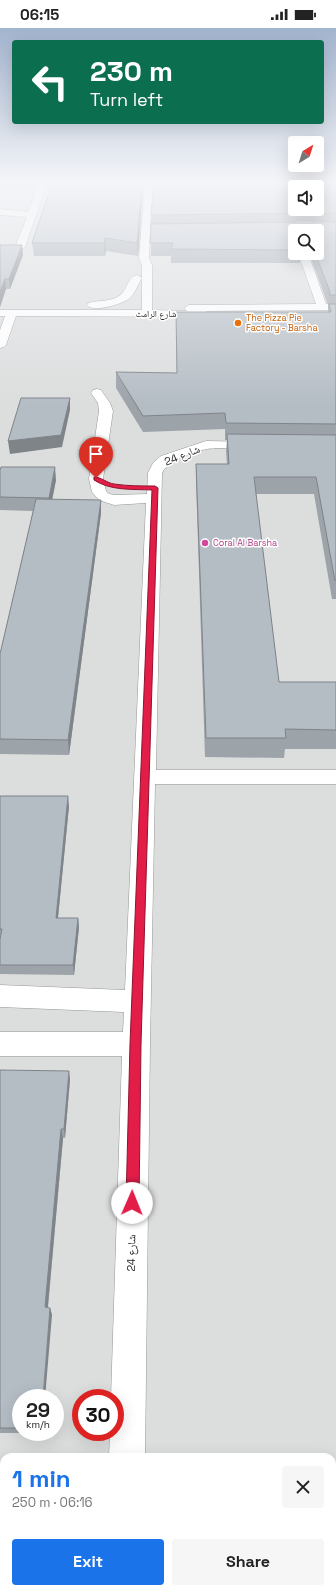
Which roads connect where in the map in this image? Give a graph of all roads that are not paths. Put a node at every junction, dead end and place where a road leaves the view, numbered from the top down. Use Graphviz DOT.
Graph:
graph roads {
  1 [pos="144,258"];
  2 [pos="305,260"];
  3 [pos="137,278"];
  4 [pos="174,304"];
  5 [pos="322,307"];
  6 [pos="336,307"];
  7 [pos="202,308"];
  8 [pos="28,311"];
  9 [pos="133,311"];
  10 [pos="147,311"];
  11 [pos="3,314"];
  12 [pos="336,314"];
  13 [pos="0,334"];
  14 [pos="0,345"];
  15 [pos="97,393"];
  16 [pos="271,446"];
  17 [pos="155,493"];
  18 [pos="146,777"];
  19 [pos="336,777"];
  20 [pos="0,996"];
  21 [pos="138,1002"];
  22 [pos="0,1044"];
  23 [pos="136,1044"];
  24 [pos="127,1453"];
  1 -- 3 [label="street"];
  1 -- 10 [label="street"];
  2 -- 5 [label="street"];
  3 -- 8 [label="street"];
  3 -- 9 [label="street"];
  4 -- 7 [label="street"];
  5 -- 6 [label="street, شارع الرامث"];
  5 -- 7 [label="street, شارع الرامث"];
  7 -- 10 [label="street, شارع الرامث"];
  8 -- 9 [label="street, شارع الرامث"];
  8 -- 11 [label="street"];
  9 -- 10 [label="street, شارع الرامث"];
  10 -- 12 [label="street, شارع الرامث"];
  11 -- 13 [label="street"];
  11 -- 14 [label="street"];
  15 -- 17 [label="street"];
  16 -- 17 [label="street, شارع 24"];
  17 -- 18 [label="street, شارع 24"];
  18 -- 19 [label="street"];
  18 -- 21 [label="street, شارع 24"];
  20 -- 21 [label="street"];
  21 -- 23 [label="street, شارع 24"];
  22 -- 23 [label="street"];
  23 -- 24 [label="street, شارع 24"];
}
